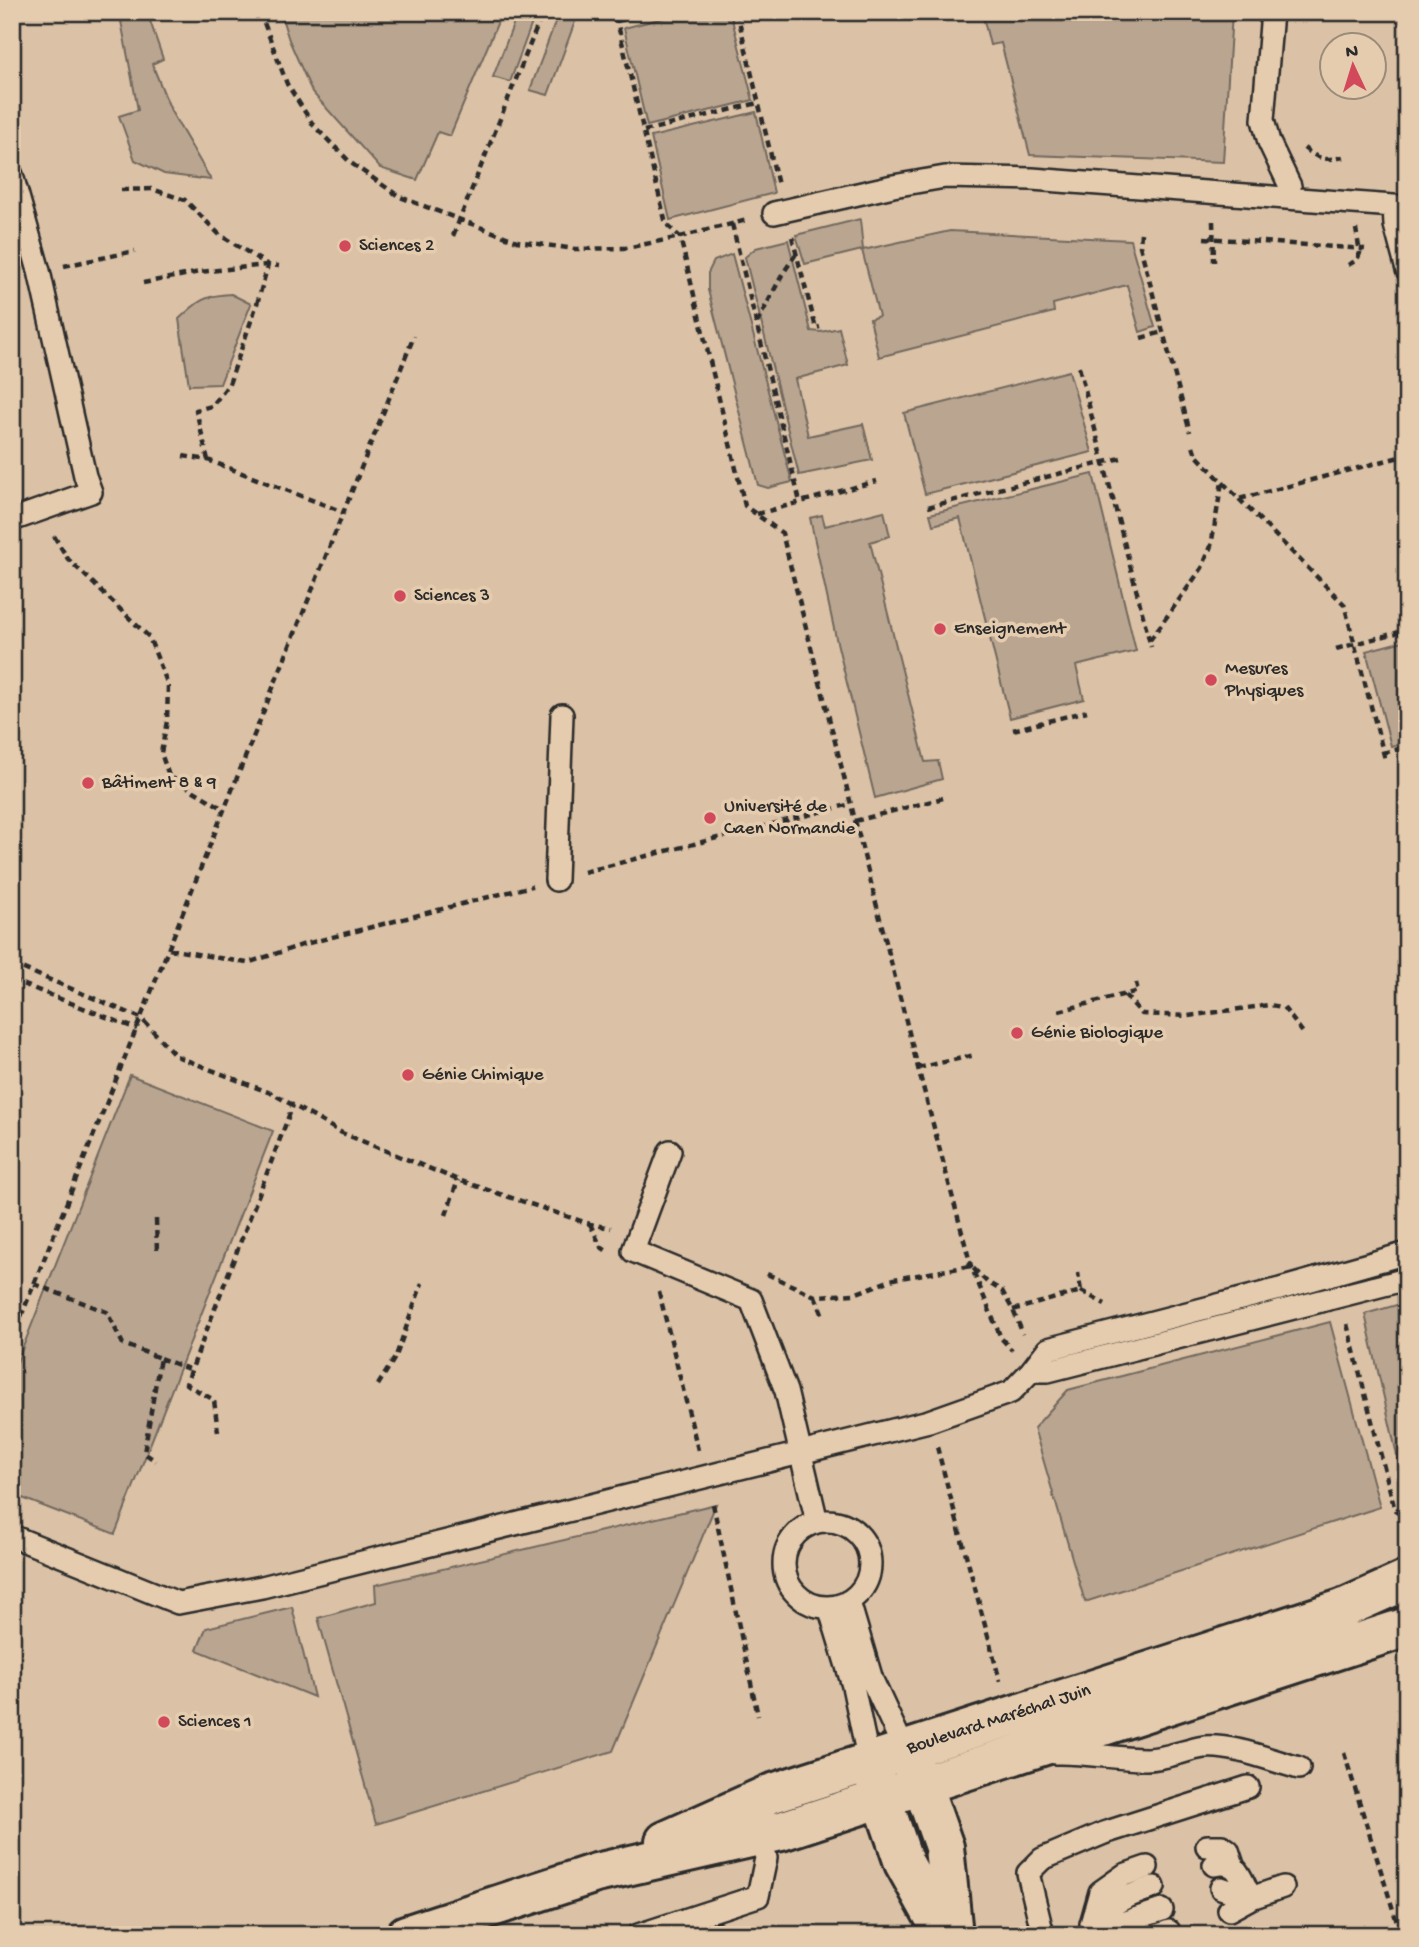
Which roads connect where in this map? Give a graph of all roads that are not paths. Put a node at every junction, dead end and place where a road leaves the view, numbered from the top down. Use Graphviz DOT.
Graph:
graph roads {
  1 [pos="1272,12"];
  2 [pos="12,175"];
  3 [pos="1290,198"];
  4 [pos="1401,207"];
  5 [pos="774,213"];
  6 [pos="1407,270"];
  7 [pos="12,520"];
  8 [pos="562,715"];
  9 [pos="556,880"];
  10 [pos="670,1151"];
  11 [pos="1407,1253"];
  12 [pos="1407,1279"];
  13 [pos="1031,1371"];
  14 [pos="801,1453"];
  15 [pos="817,1522"];
  16 [pos="12,1536"];
  17 [pos="1407,1580"];
  18 [pos="839,1605"];
  19 [pos="1407,1627"];
  20 [pos="905,1751"];
  21 [pos="1018,1754"];
  22 [pos="869,1762"];
  23 [pos="1299,1768"];
  24 [pos="922,1785"];
  25 [pos="1248,1787"];
  26 [pos="883,1798"];
  27 [pos="761,1837"];
  28 [pos="1218,1859"];
  29 [pos="1147,1867"];
  30 [pos="596,1873"];
  31 [pos="1154,1887"];
  32 [pos="1283,1887"];
  33 [pos="1222,1888"];
  34 [pos="1251,1898"];
  35 [pos="1162,1910"];
  36 [pos="1229,1910"];
  37 [pos="1093,1931"];
  38 [pos="406,1935"];
  39 [pos="638,1935"];
  40 [pos="944,1935"];
  41 [pos="953,1935"];
  42 [pos="1042,1935"];
  1 -- 3 [label="lane"];
  2 -- 7 [label="lane"];
  3 -- 4 [label="lane"];
  3 -- 5 [label="lane"];
  4 -- 6 [label="lane"];
  8 -- 9 [label="lane"];
  10 -- 14 [label="lane"];
  11 -- 13 [label="lane"];
  12 -- 13 [label="lane"];
  13 -- 14 [label="lane"];
  14 -- 15 [label="lane"];
  14 -- 16 [label="lane"];
  15 -- 18 [label="lane"];
  15 -- 18 [label="lane"];
  17 -- 20 [label="main road, Boulevard Maréchal Juin"];
  18 -- 20 [label="lane"];
  18 -- 22 [label="lane"];
  19 -- 21 [label="main road, Boulevard Maréchal Juin"];
  20 -- 22 [label="main road, Boulevard Maréchal Juin"];
  20 -- 24 [label="main road"];
  21 -- 23 [label="lane"];
  21 -- 24 [label="main road, Boulevard Maréchal Juin"];
  22 -- 26 [label="main road"];
  22 -- 30 [label="main road, Boulevard Maréchal Juin"];
  24 -- 26 [label="main road, Boulevard Maréchal Juin"];
  24 -- 41 [label="main road"];
  25 -- 42 [label="lane"];
  26 -- 27 [label="main road, Boulevard Maréchal Juin"];
  26 -- 40 [label="main road"];
  27 -- 30 [label="main road, Boulevard Maréchal Juin"];
  27 -- 39 [label="lane"];
  28 -- 34 [label="lane"];
  29 -- 37 [label="lane"];
  30 -- 38 [label="main road, Boulevard Maréchal Juin"];
  31 -- 37 [label="lane"];
  32 -- 34 [label="lane"];
  33 -- 34 [label="lane"];
  34 -- 36 [label="lane"];
  35 -- 37 [label="lane"];
}
